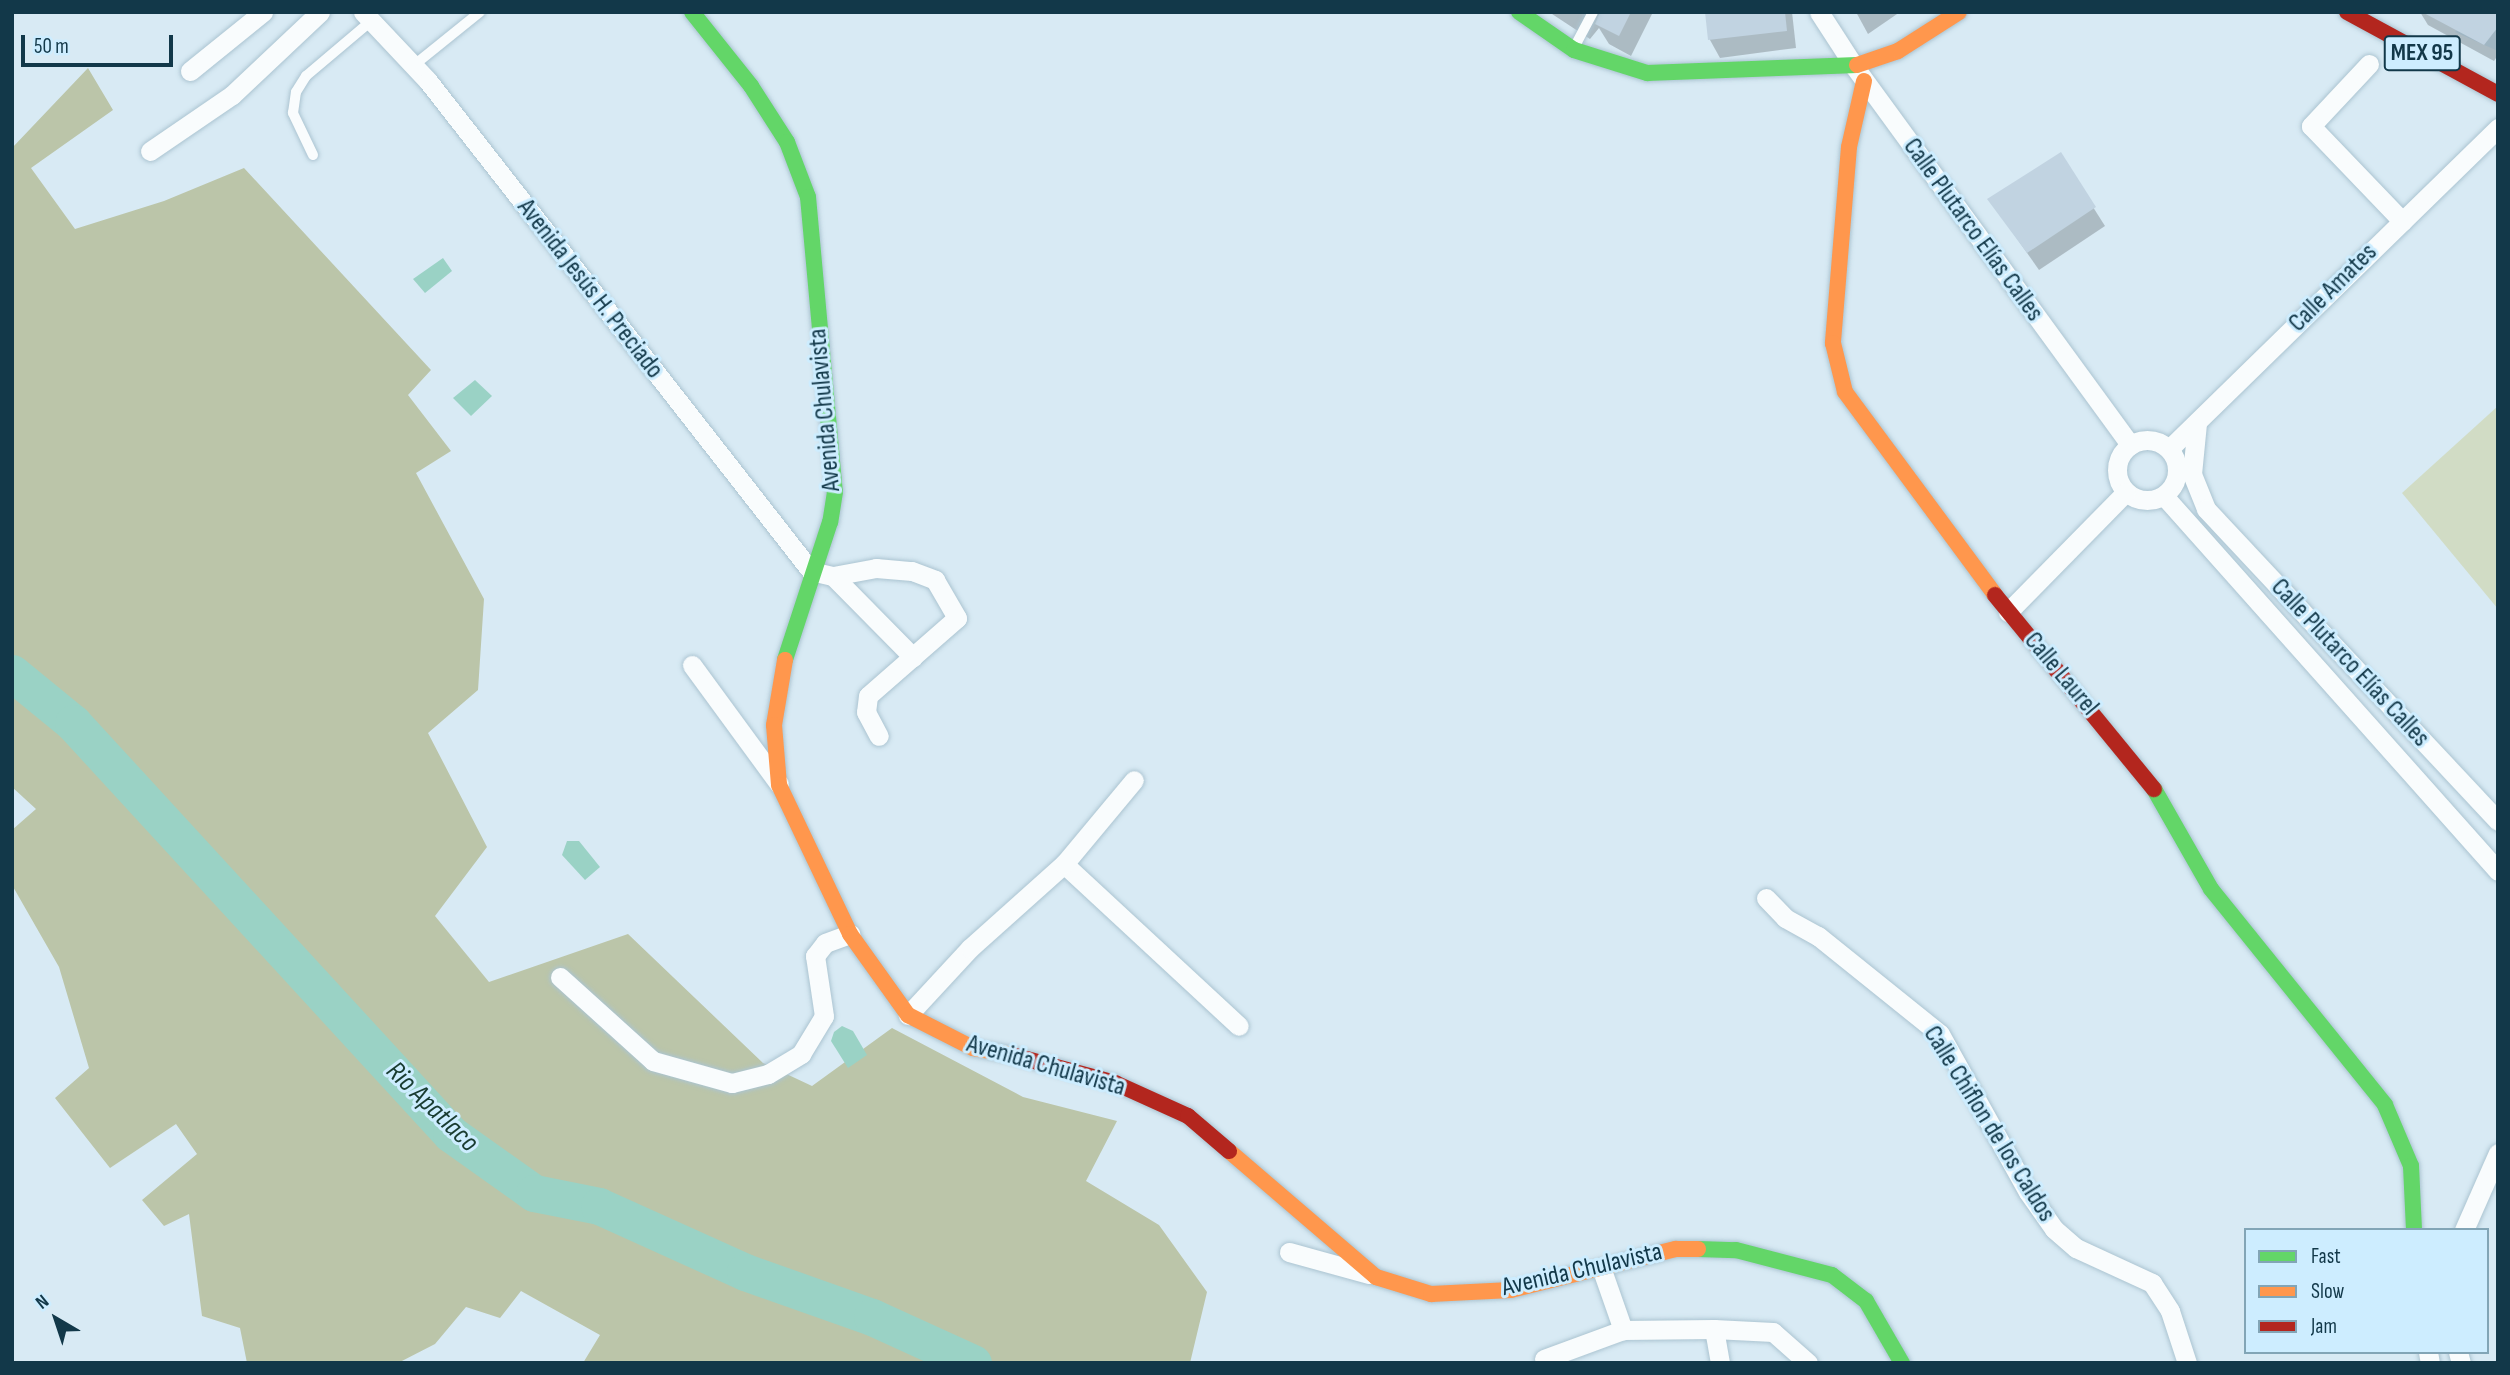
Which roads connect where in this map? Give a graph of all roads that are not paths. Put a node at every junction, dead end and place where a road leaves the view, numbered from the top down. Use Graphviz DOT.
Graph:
graph roads {
  1 [pos="263,12"];
  2 [pos="320,12"];
  3 [pos="480,12"];
  4 [pos="692,12"];
  5 [pos="1519,12"];
  6 [pos="1593,12"];
  7 [pos="1819,12"];
  8 [pos="1959,12"];
  9 [pos="2347,12"];
  10 [pos="367,16"];
  11 [pos="1574,50"];
  12 [pos="2369,64"];
  13 [pos="413,66"];
  14 [pos="190,71"];
  15 [pos="1859,74"];
  16 [pos="2498,94"];
  17 [pos="2498,128"];
  18 [pos="150,151"];
  19 [pos="313,155"];
  20 [pos="2402,221"];
  21 [pos="2197,424"];
  22 [pos="2130,445"];
  23 [pos="2169,449"];
  24 [pos="2126,492"];
  25 [pos="2164,496"];
  26 [pos="811,571"];
  27 [pos="833,576"];
  28 [pos="2008,612"];
  29 [pos="913,657"];
  30 [pos="692,665"];
  31 [pos="879,736"];
  32 [pos="1135,780"];
  33 [pos="779,785"];
  34 [pos="2498,821"];
  35 [pos="1065,864"];
  36 [pos="2498,871"];
  37 [pos="1766,898"];
  38 [pos="850,934"];
  39 [pos="560,977"];
  40 [pos="908,1015"];
  41 [pos="1239,1026"];
  42 [pos="2498,1153"];
  43 [pos="2414,1228"];
  44 [pos="2465,1228"];
  45 [pos="1289,1252"];
  46 [pos="1602,1270"];
  47 [pos="1376,1277"];
  48 [pos="1714,1329"];
  49 [pos="1623,1330"];
  50 [pos="1544,1359"];
  51 [pos="1720,1363"];
  52 [pos="1808,1363"];
  53 [pos="1902,1363"];
  54 [pos="2187,1363"];
  1 -- 14 [label="street"];
  2 -- 18 [label="street"];
  3 -- 13 [label="lane"];
  4 -- 26 [label="street, Avenida Chulavista"];
  5 -- 11 [label="street"];
  6 -- 11 [label="lane"];
  7 -- 15 [label="street, Calle Plutarco Elías Calles"];
  8 -- 15 [label="street"];
  9 -- 16 [label="street, MEX 95"];
  10 -- 13 [label="street, Avenida Jesús H. Preciado"];
  10 -- 19 [label="lane"];
  11 -- 15 [label="street"];
  12 -- 20 [label="street"];
  13 -- 26 [label="street, Avenida Jesús H. Preciado"];
  15 -- 22 [label="street, Calle Plutarco Elías Calles"];
  15 -- 28 [label="street, Calle Laurel"];
  17 -- 20 [label="street, Calle Amates"];
  20 -- 21 [label="street, Calle Amates"];
  21 -- 23 [label="street, Calle Amates"];
  21 -- 34 [label="street, Calle Plutarco Elías Calles"];
  22 -- 23 [label="street"];
  22 -- 24 [label="street"];
  23 -- 25 [label="street"];
  24 -- 25 [label="street"];
  24 -- 28 [label="street"];
  25 -- 36 [label="street, Calle Plutarco Elías Calles"];
  26 -- 27 [label="street"];
  26 -- 33 [label="street, Avenida Chulavista"];
  27 -- 29 [label="street"];
  27 -- 29 [label="street"];
  28 -- 43 [label="street, Calle Laurel"];
  29 -- 31 [label="street"];
  30 -- 33 [label="street"];
  32 -- 35 [label="street"];
  33 -- 38 [label="street, Avenida Chulavista"];
  35 -- 40 [label="street"];
  35 -- 41 [label="street"];
  37 -- 54 [label="street, Calle Chiflon de los Caldos"];
  38 -- 39 [label="street"];
  38 -- 40 [label="street, Avenida Chulavista"];
  40 -- 47 [label="street, Avenida Chulavista"];
  42 -- 44 [label="street"];
  45 -- 47 [label="street"];
  46 -- 47 [label="street, Avenida Chulavista"];
  46 -- 49 [label="street"];
  46 -- 53 [label="street, Avenida Chulavista"];
  48 -- 49 [label="street"];
  48 -- 51 [label="street"];
  48 -- 52 [label="street"];
  49 -- 50 [label="street"];
}
